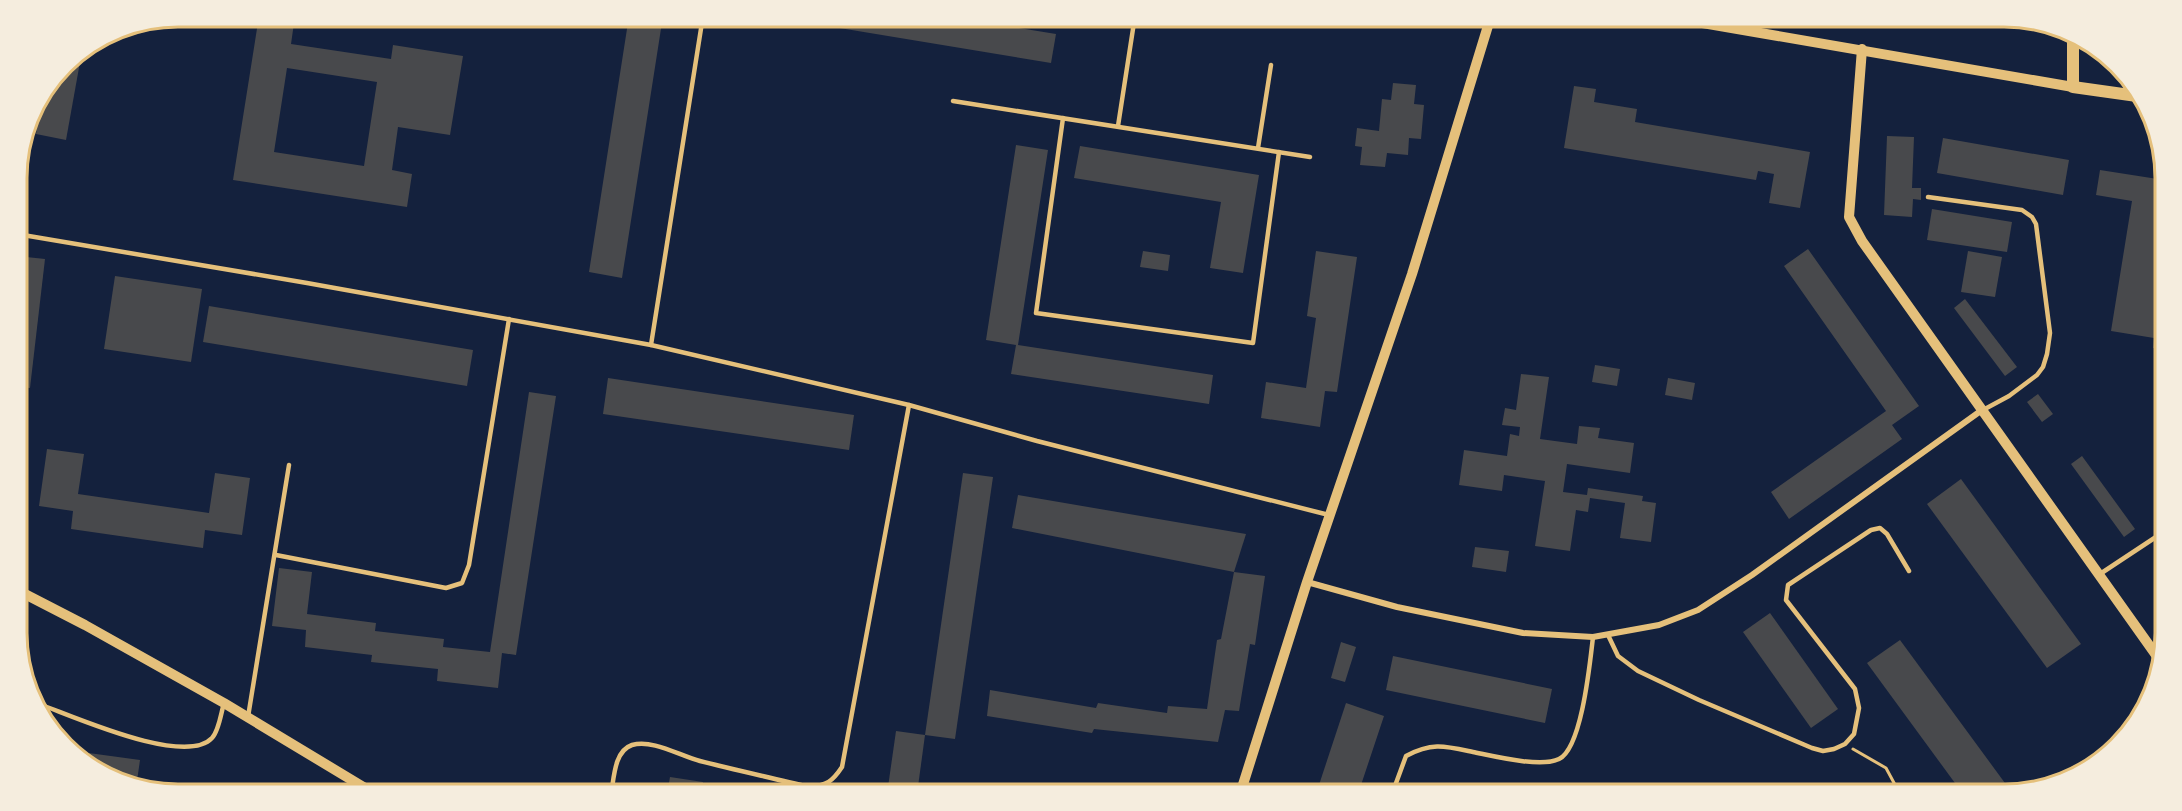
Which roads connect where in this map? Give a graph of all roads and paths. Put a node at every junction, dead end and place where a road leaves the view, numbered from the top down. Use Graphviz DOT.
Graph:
graph roads {
  1 [pos="701,27"];
  2 [pos="1133,27"];
  3 [pos="1488,27"];
  4 [pos="1727,27"];
  5 [pos="2073,44"];
  6 [pos="1862,50"];
  7 [pos="1271,65"];
  8 [pos="2073,87"];
  9 [pos="2130,95"];
  10 [pos="953,101"];
  11 [pos="1063,118"];
  12 [pos="1118,126"];
  13 [pos="1258,148"];
  14 [pos="1279,152"];
  15 [pos="1310,157"];
  16 [pos="1928,196"];
  17 [pos="27,236"];
  18 [pos="509,319"];
  19 [pos="651,345"];
  20 [pos="909,405"];
  21 [pos="1983,410"];
  22 [pos="289,465"];
  23 [pos="1329,515"];
  24 [pos="2155,538"];
  25 [pos="276,555"];
  26 [pos="1910,571"];
  27 [pos="2099,575"];
  28 [pos="1306,582"];
  29 [pos="27,595"];
  30 [pos="1608,635"];
  31 [pos="1593,637"];
  32 [pos="2154,652"];
  33 [pos="224,703"];
  34 [pos="47,707"];
  35 [pos="248,718"];
  36 [pos="1845,744"];
  37 [pos="358,784"];
  38 [pos="613,784"];
  39 [pos="796,784"];
  40 [pos="826,784"];
  41 [pos="1243,784"];
  42 [pos="1396,784"];
  43 [pos="1895,784"];
  1 -- 19 [label="lane"];
  2 -- 12 [label="lane"];
  3 -- 23 [label="street"];
  4 -- 6 [label="street"];
  5 -- 8 [label="main road"];
  6 -- 8 [label="street"];
  6 -- 21 [label="street"];
  7 -- 13 [label="lane"];
  8 -- 9 [label="main road"];
  10 -- 11 [label="lane"];
  11 -- 12 [label="lane"];
  11 -- 14 [label="lane"];
  12 -- 13 [label="lane"];
  13 -- 14 [label="lane"];
  14 -- 15 [label="lane"];
  16 -- 21 [label="lane"];
  17 -- 18 [label="lane"];
  18 -- 19 [label="lane"];
  18 -- 25 [label="lane"];
  19 -- 20 [label="lane"];
  20 -- 23 [label="lane"];
  20 -- 40 [label="lane"];
  21 -- 27 [label="street"];
  21 -- 30 [label="street"];
  22 -- 25 [label="lane"];
  23 -- 28 [label="street"];
  24 -- 27 [label="lane"];
  25 -- 35 [label="lane"];
  26 -- 36 [label="lane"];
  27 -- 32 [label="street"];
  28 -- 31 [label="street"];
  28 -- 41 [label="street"];
  29 -- 33 [label="street"];
  30 -- 31 [label="street"];
  30 -- 36 [label="lane"];
  31 -- 42 [label="lane"];
  33 -- 34 [label="lane"];
  33 -- 35 [label="street"];
  35 -- 37 [label="street"];
  36 -- 43 [label="path"];
  38 -- 39 [label="lane"];
}
